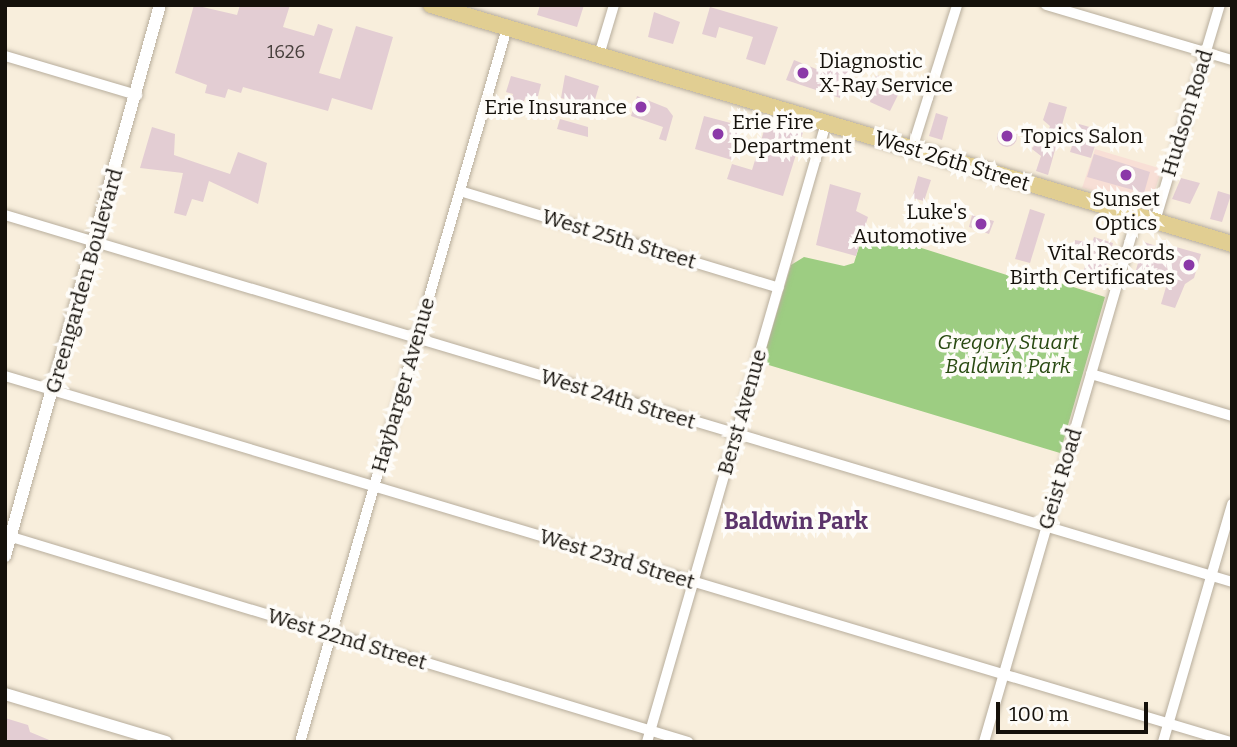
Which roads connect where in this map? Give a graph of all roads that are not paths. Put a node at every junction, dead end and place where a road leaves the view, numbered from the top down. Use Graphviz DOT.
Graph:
graph roads {
  1 [pos="160,5"];
  2 [pos="431,5"];
  3 [pos="614,5"];
  4 [pos="957,5"];
  5 [pos="1046,5"];
  6 [pos="1220,5"];
  7 [pos="462,10"];
  8 [pos="507,28"];
  9 [pos="1206,52"];
  10 [pos="599,55"];
  11 [pos="5,56"];
  12 [pos="1232,60"];
  13 [pos="137,95"];
  14 [pos="826,123"];
  15 [pos="912,149"];
  16 [pos="460,191"];
  17 [pos="5,215"];
  18 [pos="1137,216"];
  19 [pos="1154,221"];
  20 [pos="95,242"];
  21 [pos="1232,244"];
  22 [pos="779,288"];
  23 [pos="417,338"];
  24 [pos="1091,374"];
  25 [pos="5,376"];
  26 [pos="53,390"];
  27 [pos="1232,416"];
  28 [pos="734,434"];
  29 [pos="374,486"];
  30 [pos="1232,504"];
  31 [pos="1046,526"];
  32 [pos="8,536"];
  33 [pos="5,556"];
  34 [pos="1211,576"];
  35 [pos="693,582"];
  36 [pos="1232,582"];
  37 [pos="331,634"];
  38 [pos="1003,675"];
  39 [pos="5,694"];
  40 [pos="1168,723"];
  41 [pos="650,730"];
  42 [pos="166,742"];
  43 [pos="300,742"];
  44 [pos="647,742"];
  45 [pos="688,742"];
  46 [pos="984,742"];
  47 [pos="1163,742"];
  48 [pos="1230,742"];
  1 -- 13 [label="street, Greengarden Boulevard"];
  2 -- 7 [label="main road, West 26th Street"];
  3 -- 10 [label="street"];
  4 -- 15 [label="street"];
  5 -- 9 [label="street"];
  6 -- 9 [label="street, Hudson Road"];
  7 -- 8 [label="main road, West 26th Street"];
  8 -- 10 [label="main road, West 26th Street"];
  8 -- 16 [label="street, Haybarger Avenue"];
  9 -- 12 [label="street"];
  9 -- 19 [label="street, Hudson Road"];
  10 -- 14 [label="main road, West 26th Street"];
  11 -- 13 [label="street"];
  13 -- 20 [label="street, Greengarden Boulevard"];
  14 -- 15 [label="main road, West 26th Street"];
  14 -- 22 [label="street, Berst Avenue"];
  15 -- 18 [label="main road, West 26th Street"];
  16 -- 22 [label="street, West 25th Street"];
  16 -- 23 [label="street, Haybarger Avenue"];
  17 -- 20 [label="street, West 24th Street"];
  18 -- 19 [label="main road, West 26th Street"];
  18 -- 24 [label="street, Geist Road"];
  19 -- 21 [label="main road, West 26th Street"];
  20 -- 23 [label="street, West 24th Street"];
  20 -- 26 [label="street, Greengarden Boulevard"];
  22 -- 28 [label="street, Berst Avenue"];
  23 -- 28 [label="street, West 24th Street"];
  23 -- 29 [label="street, Haybarger Avenue"];
  24 -- 27 [label="street"];
  24 -- 31 [label="street, Geist Road"];
  25 -- 26 [label="street, West 23rd Street"];
  26 -- 29 [label="street, West 23rd Street"];
  26 -- 32 [label="street, Greengarden Boulevard"];
  28 -- 31 [label="street, West 24th Street"];
  28 -- 35 [label="street, Berst Avenue"];
  29 -- 35 [label="street, West 23rd Street"];
  29 -- 37 [label="street, Haybarger Avenue"];
  30 -- 34 [label="street"];
  31 -- 34 [label="street, West 24th Street"];
  31 -- 38 [label="street, Geist Road"];
  32 -- 33 [label="street, Greengarden Boulevard"];
  32 -- 37 [label="street, West 22nd Street"];
  34 -- 36 [label="street, West 24th Street"];
  34 -- 40 [label="street"];
  35 -- 38 [label="street, West 23rd Street"];
  35 -- 41 [label="street, Berst Avenue"];
  37 -- 41 [label="street, West 22nd Street"];
  37 -- 43 [label="street, Haybarger Avenue"];
  38 -- 40 [label="street, West 23rd Street"];
  38 -- 46 [label="street, Geist Road"];
  39 -- 42 [label="street"];
  40 -- 47 [label="street"];
  40 -- 48 [label="street, West 23rd Street"];
  41 -- 44 [label="street, Berst Avenue"];
  41 -- 45 [label="street, West 22nd Street"];
}
